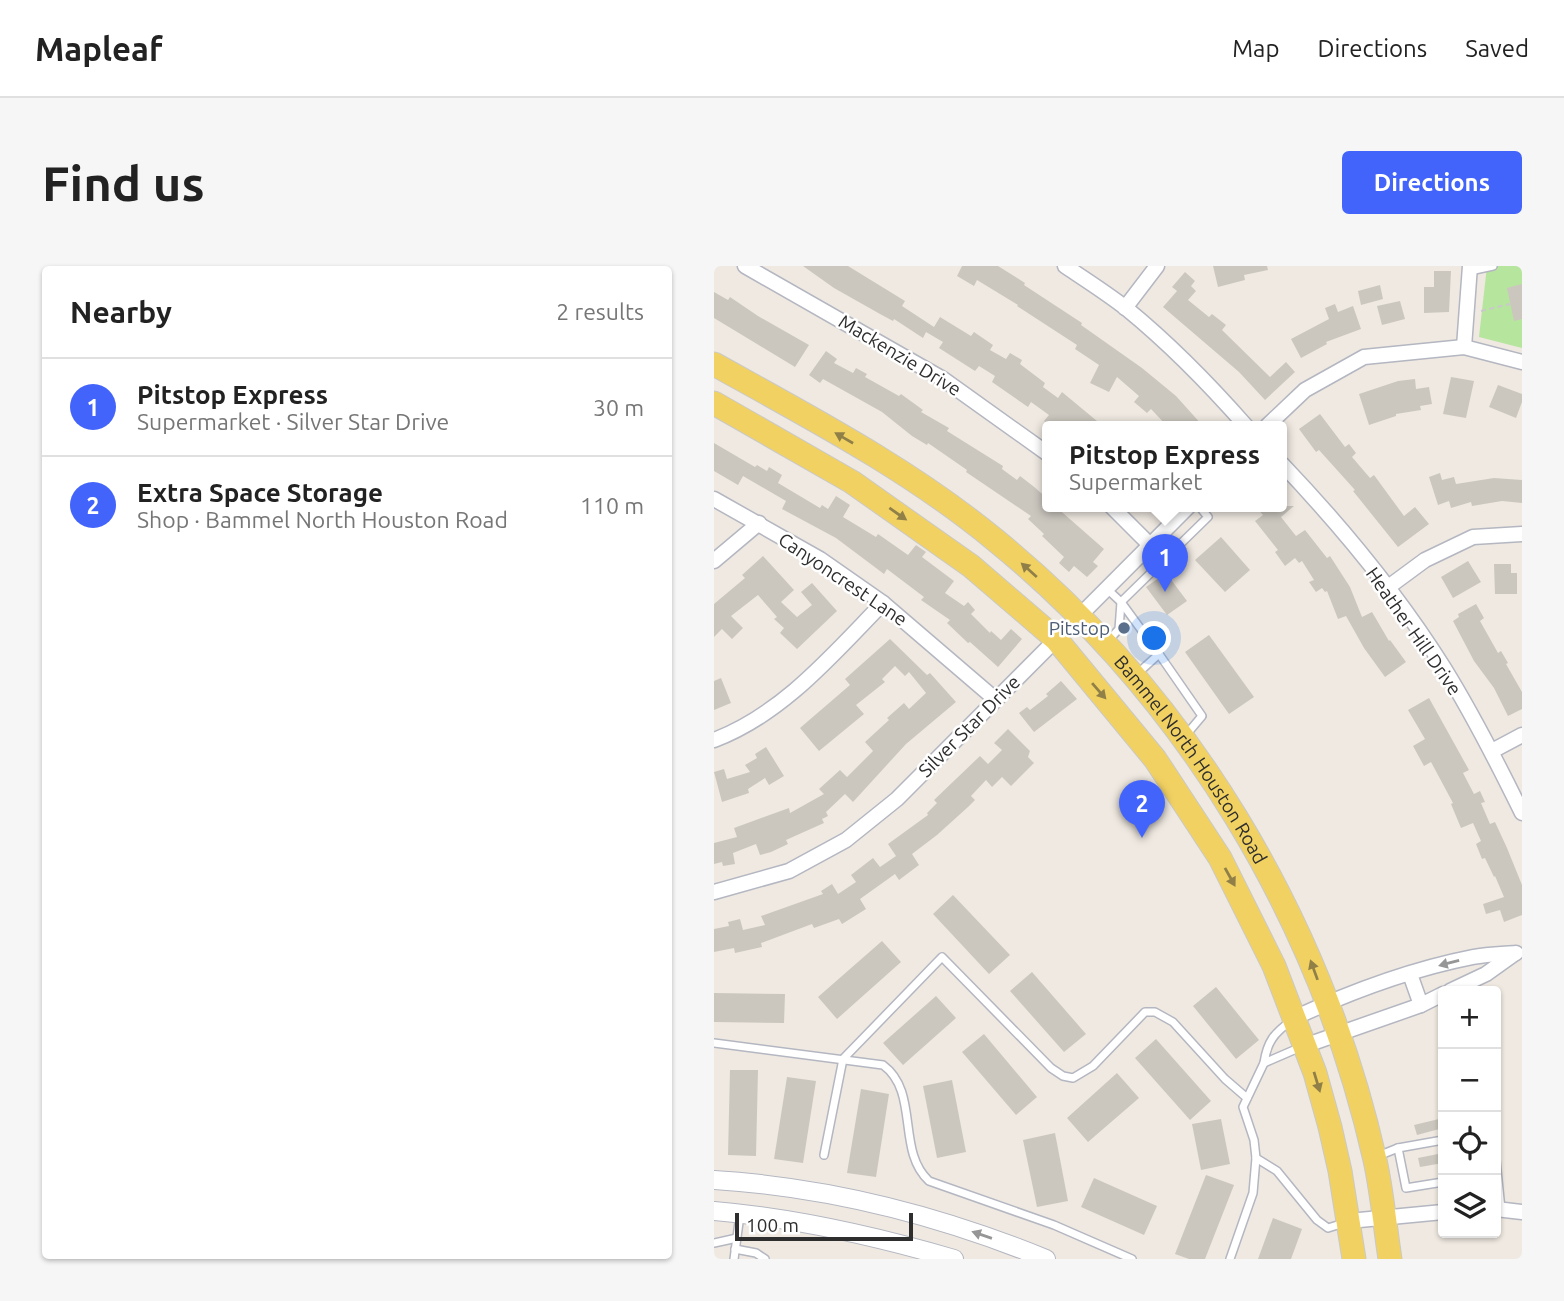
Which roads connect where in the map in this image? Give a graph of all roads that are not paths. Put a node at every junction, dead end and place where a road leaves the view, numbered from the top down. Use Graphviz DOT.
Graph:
graph roads {
  1 [pos="745,266"];
  2 [pos="1065,266"];
  3 [pos="1157,266"];
  4 [pos="1493,266"];
  5 [pos="1470,268"];
  6 [pos="1125,307"];
  7 [pos="1464,347"];
  8 [pos="1522,362"];
  9 [pos="714,364"];
  10 [pos="714,403"];
  11 [pos="1242,421"];
  12 [pos="1272,421"];
  13 [pos="1042,450"];
  14 [pos="1287,469"];
  15 [pos="714,499"];
  16 [pos="1117,512"];
  17 [pos="1183,512"];
  18 [pos="1204,512"];
  19 [pos="759,523"];
  20 [pos="1522,534"];
  21 [pos="1151,546"];
  22 [pos="1166,558"];
  23 [pos="714,561"];
  24 [pos="1387,587"];
  25 [pos="1107,589"];
  26 [pos="1121,602"];
  27 [pos="883,603"];
  28 [pos="1078,617"];
  29 [pos="1056,639"];
  30 [pos="1105,644"];
  31 [pos="1159,654"];
  32 [pos="1134,677"];
  33 [pos="995,699"];
  34 [pos="1522,735"];
  35 [pos="1184,738"];
  36 [pos="714,740"];
  37 [pos="1492,751"];
  38 [pos="1522,813"];
  39 [pos="714,892"];
  40 [pos="1519,952"];
  41 [pos="1410,974"];
  42 [pos="1461,986"];
  43 [pos="1438,996"];
  44 [pos="1326,1004"];
  45 [pos="1421,1005"];
  46 [pos="1294,1018"];
  47 [pos="1338,1034"];
  48 [pos="714,1043"];
  49 [pos="1304,1046"];
  50 [pos="843,1059"];
  51 [pos="1264,1063"];
  52 [pos="1247,1098"];
  53 [pos="1438,1141"];
  54 [pos="1398,1148"];
  55 [pos="824,1155"];
  56 [pos="1374,1157"];
  57 [pos="1256,1158"];
  58 [pos="714,1180"];
  59 [pos="737,1182"];
  60 [pos="1438,1183"];
  61 [pos="1501,1209"];
  62 [pos="714,1211"];
  63 [pos="1438,1212"];
  64 [pos="1522,1212"];
  65 [pos="737,1213"];
  66 [pos="1384,1217"];
  67 [pos="1349,1221"];
  68 [pos="737,1238"];
  69 [pos="714,1243"];
  70 [pos="735,1250"];
  71 [pos="734,1259"];
  72 [pos="765,1259"];
  73 [pos="954,1259"];
  74 [pos="1046,1259"];
  75 [pos="1132,1259"];
  76 [pos="1230,1259"];
  77 [pos="1354,1259"];
  78 [pos="1390,1259"];
  1 -- 13 [label="street, Mackenzie Drive"];
  2 -- 6 [label="street"];
  3 -- 6 [label="street"];
  4 -- 5 [label="lane"];
  5 -- 7 [label="street"];
  6 -- 11 [label="street"];
  7 -- 8 [label="street"];
  7 -- 12 [label="street"];
  28 -- 9 [label="main road, Bammel North Houston Road, one-way"];
  10 -- 29 [label="main road, Bammel North Houston Road, one-way"];
  14 -- 24 [label="street, Heather Hill Drive"];
  15 -- 19 [label="street, Canyoncrest Lane"];
  16 -- 21 [label="street"];
  17 -- 21 [label="street, Silver Star Drive"];
  18 -- 22 [label="lane"];
  19 -- 23 [label="street"];
  19 -- 27 [label="street, Canyoncrest Lane"];
  20 -- 24 [label="street"];
  21 -- 22 [label="lane"];
  21 -- 25 [label="street, Silver Star Drive"];
  22 -- 26 [label="lane"];
  24 -- 37 [label="street, Heather Hill Drive"];
  25 -- 26 [label="lane"];
  25 -- 28 [label="street, Silver Star Drive"];
  26 -- 30 [label="lane"];
  26 -- 31 [label="lane"];
  27 -- 33 [label="street, Canyoncrest Lane"];
  27 -- 36 [label="street"];
  28 -- 29 [label="street, Silver Star Drive"];
  28 -- 30 [label="main road, Bammel North Houston Road"];
  29 -- 33 [label="street, Silver Star Drive"];
  29 -- 46 [label="main road, Bammel North Houston Road, one-way"];
  30 -- 32 [label="main road, Bammel North Houston Road"];
  31 -- 32 [label="lane"];
  31 -- 35 [label="lane"];
  32 -- 35 [label="main road, Bammel North Houston Road"];
  33 -- 39 [label="street, Silver Star Drive"];
  34 -- 37 [label="street"];
  44 -- 35 [label="main road, Bammel North Houston Road, one-way"];
  37 -- 38 [label="street, Heather Hill Drive"];
  40 -- 41 [label="street, one-way"];
  40 -- 42 [label="street"];
  41 -- 44 [label="street"];
  41 -- 45 [label="street"];
  43 -- 45 [label="street"];
  44 -- 46 [label="street"];
  44 -- 47 [label="main road, Bammel North Houston Road"];
  45 -- 47 [label="street"];
  46 -- 49 [label="main road, Bammel North Houston Road"];
  46 -- 51 [label="lane"];
  47 -- 49 [label="street"];
  47 -- 56 [label="main road, Bammel North Houston Road"];
  48 -- 50 [label="lane"];
  49 -- 51 [label="lane"];
  49 -- 67 [label="main road, Bammel North Houston Road, one-way"];
  50 -- 52 [label="lane"];
  50 -- 55 [label="lane"];
  50 -- 75 [label="lane"];
  51 -- 52 [label="lane"];
  52 -- 57 [label="lane"];
  53 -- 54 [label="lane"];
  54 -- 56 [label="lane"];
  54 -- 60 [label="lane"];
  56 -- 66 [label="main road, Bammel North Houston Road"];
  57 -- 67 [label="lane"];
  57 -- 76 [label="lane"];
  58 -- 59 [label="street"];
  59 -- 65 [label="street"];
  74 -- 59 [label="street, one-way"];
  61 -- 64 [label="street"];
  62 -- 65 [label="street"];
  63 -- 66 [label="street"];
  65 -- 68 [label="lane"];
  65 -- 73 [label="street"];
  66 -- 67 [label="street"];
  66 -- 78 [label="main road, Bammel North Houston Road"];
  67 -- 77 [label="main road, Bammel North Houston Road"];
  68 -- 69 [label="lane"];
  68 -- 70 [label="lane"];
  70 -- 71 [label="lane"];
  70 -- 72 [label="lane"];
}
